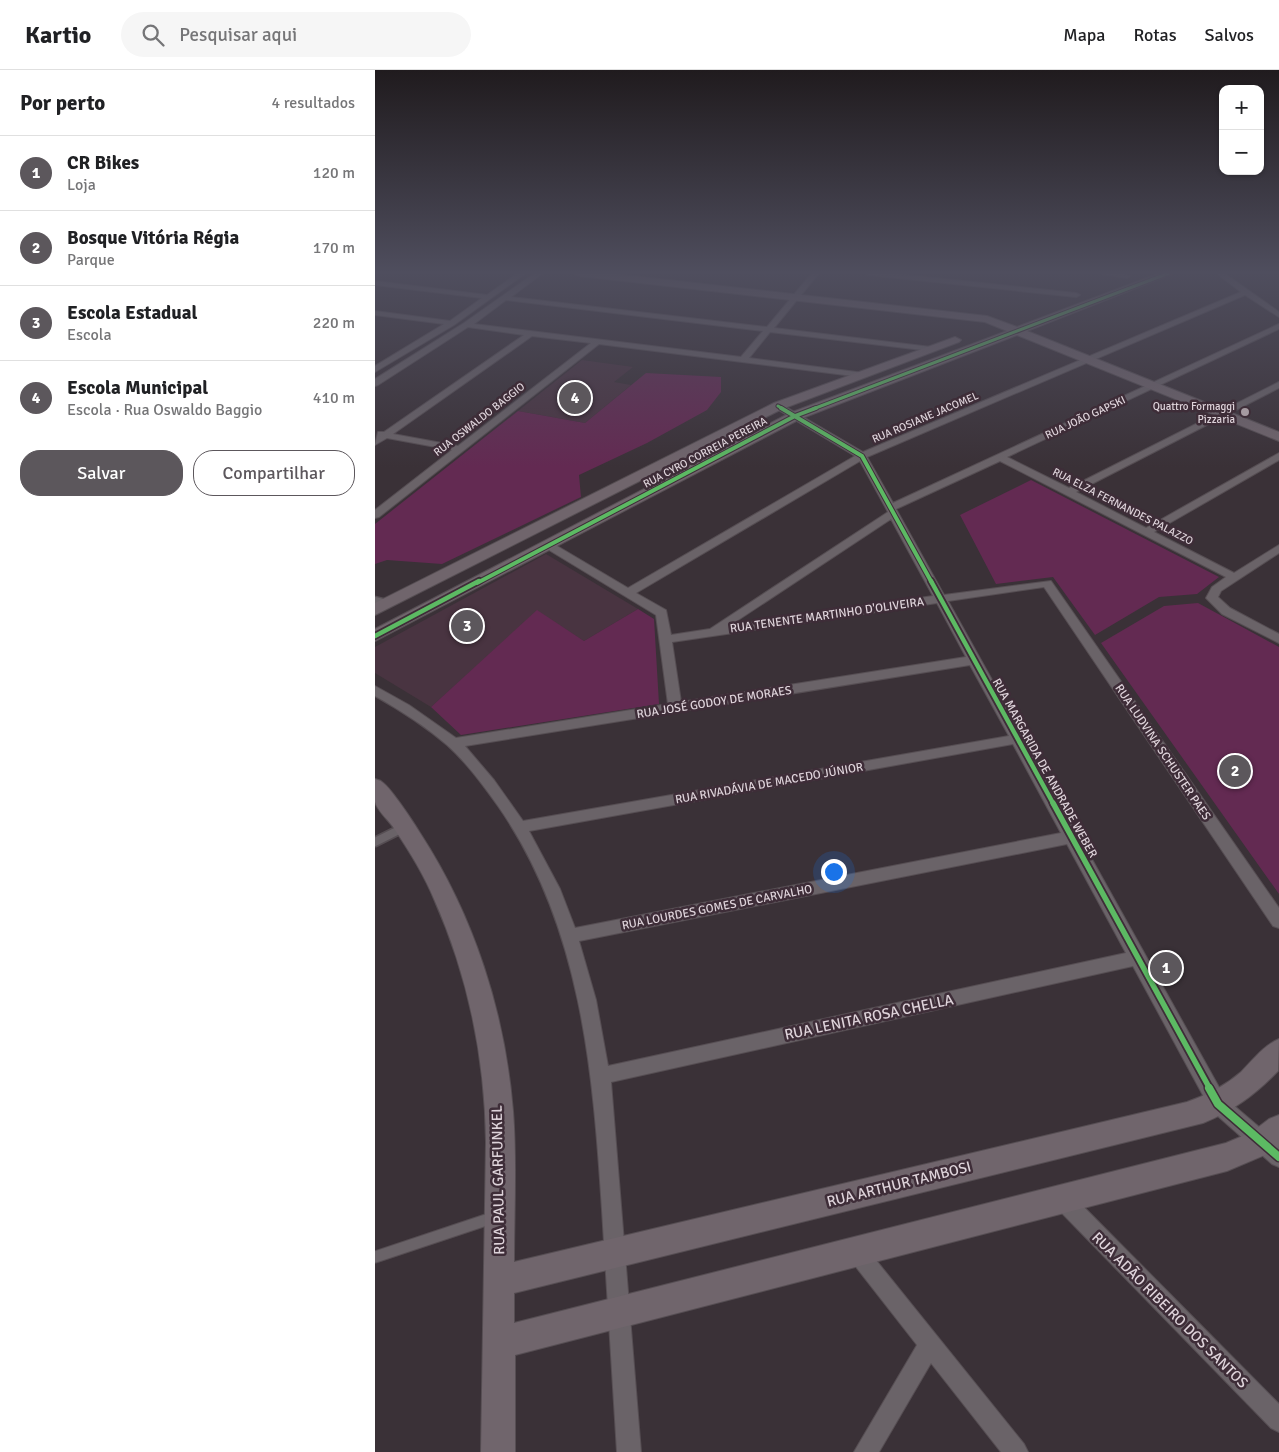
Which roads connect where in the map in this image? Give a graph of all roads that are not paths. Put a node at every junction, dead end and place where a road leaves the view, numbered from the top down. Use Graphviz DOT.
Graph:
graph roads {
  1 [pos="428,337"];
  2 [pos="447,337"];
  3 [pos="525,337"];
  4 [pos="564,337"];
  5 [pos="762,337"];
  6 [pos="832,337"];
  7 [pos="961,337"];
  8 [pos="1001,337"];
  9 [pos="1034,337"];
  10 [pos="1139,337"];
  11 [pos="1254,337"];
  12 [pos="597,342"];
  13 [pos="931,349"];
  14 [pos="1088,359"];
  15 [pos="743,360"];
  16 [pos="375,370"];
  17 [pos="861,375"];
  18 [pos="375,383"];
  19 [pos="1152,385"];
  20 [pos="1279,385"];
  21 [pos="778,406"];
  22 [pos="1223,414"];
  23 [pos="795,416"];
  24 [pos="375,433"];
  25 [pos="385,435"];
  26 [pos="1279,437"];
  27 [pos="375,442"];
  28 [pos="459,449"];
  29 [pos="863,456"];
  30 [pos="1000,456"];
  31 [pos="1279,456"];
  32 [pos="1069,492"];
  33 [pos="892,510"];
  34 [pos="375,515"];
  35 [pos="1146,532"];
  36 [pos="548,545"];
  37 [pos="1279,548"];
  38 [pos="1266,557"];
  39 [pos="1279,563"];
  40 [pos="1235,577"];
  41 [pos="1047,583"];
  42 [pos="628,593"];
  43 [pos="941,599"];
  44 [pos="381,602"];
  45 [pos="375,610"];
  46 [pos="711,633"];
  47 [pos="375,636"];
  48 [pos="666,639"];
  49 [pos="1279,639"];
  50 [pos="975,660"];
  51 [pos="375,690"];
  52 [pos="675,708"];
  53 [pos="1017,738"];
  54 [pos="453,743"];
  55 [pos="375,787"];
  56 [pos="405,826"];
  57 [pos="521,827"];
  58 [pos="1071,837"];
  59 [pos="375,842"];
  60 [pos="1279,921"];
  61 [pos="569,936"];
  62 [pos="1138,958"];
  63 [pos="1279,1050"];
  64 [pos="601,1076"];
  65 [pos="1218,1104"];
  66 [pos="1273,1143"];
  67 [pos="1062,1199"];
  68 [pos="499,1216"];
  69 [pos="856,1251"];
  70 [pos="615,1252"];
  71 [pos="375,1257"];
  72 [pos="499,1280"];
  73 [pos="619,1312"];
  74 [pos="498,1343"];
  75 [pos="931,1345"];
  76 [pos="1279,1420"];
  77 [pos="498,1452"];
  78 [pos="629,1452"];
  79 [pos="866,1452"];
  80 [pos="1016,1452"];
  1 -- 16 [label="street"];
  2 -- 18 [label="street"];
  3 -- 25 [label="street"];
  4 -- 12 [label="street"];
  5 -- 15 [label="street"];
  6 -- 13 [label="street"];
  7 -- 13 [label="street, RUA CYRO CORREIA PEREIRA"];
  8 -- 23 [label="street, RUA CYRO CORREIA PEREIRA"];
  9 -- 14 [label="street"];
  10 -- 14 [label="street, RUA ROSIANE JACOMEL"];
  11 -- 19 [label="street, RUA JOÃO GAPSKI"];
  12 -- 15 [label="street"];
  12 -- 28 [label="street, RUA OSWALDO BAGGIO"];
  13 -- 17 [label="street, RUA CYRO CORREIA PEREIRA"];
  14 -- 19 [label="street"];
  14 -- 29 [label="street, RUA ROSIANE JACOMEL"];
  15 -- 17 [label="street"];
  17 -- 21 [label="street, RUA CYRO CORREIA PEREIRA"];
  19 -- 22 [label="street"];
  19 -- 30 [label="street, RUA JOÃO GAPSKI"];
  20 -- 22 [label="street"];
  21 -- 23 [label="street"];
  21 -- 44 [label="street, RUA CYRO CORREIA PEREIRA"];
  22 -- 26 [label="street"];
  22 -- 32 [label="street"];
  23 -- 29 [label="street"];
  23 -- 36 [label="street, RUA CYRO CORREIA PEREIRA"];
  24 -- 25 [label="street"];
  25 -- 27 [label="street"];
  25 -- 28 [label="street"];
  28 -- 34 [label="street, RUA OSWALDO BAGGIO"];
  29 -- 33 [label="street, RUA MARGARIDA DE ANDRADE WEBER"];
  29 -- 42 [label="street, RUA ROSIANE JACOMEL"];
  30 -- 32 [label="street, RUA ELZA FERNANDES PALAZZO"];
  30 -- 33 [label="street, RUA JOÃO GAPSKI"];
  31 -- 35 [label="street"];
  32 -- 35 [label="street, RUA ELZA FERNANDES PALAZZO"];
  33 -- 43 [label="street, RUA MARGARIDA DE ANDRADE WEBER"];
  33 -- 46 [label="street, RUA JOÃO GAPSKI"];
  35 -- 40 [label="street, RUA ELZA FERNANDES PALAZZO"];
  36 -- 42 [label="street"];
  36 -- 47 [label="street, RUA CYRO CORREIA PEREIRA"];
  37 -- 38 [label="street"];
  38 -- 39 [label="street"];
  38 -- 40 [label="street"];
  40 -- 49 [label="street"];
  41 -- 43 [label="street, RUA TENENTE MARTINHO D'OLIVEIRA"];
  41 -- 60 [label="street, RUA LUDVINA SCHUSTER PAES"];
  42 -- 48 [label="street"];
  43 -- 46 [label="street, RUA TENENTE MARTINHO D'OLIVEIRA"];
  43 -- 50 [label="street, RUA MARGARIDA DE ANDRADE WEBER"];
  44 -- 45 [label="street, RUA CYRO CORREIA PEREIRA"];
  46 -- 48 [label="street, RUA TENENTE MARTINHO D'OLIVEIRA"];
  48 -- 52 [label="street"];
  50 -- 52 [label="street, RUA JOSÉ GODOY DE MORAES"];
  50 -- 53 [label="street, RUA MARGARIDA DE ANDRADE WEBER"];
  51 -- 54 [label="street"];
  52 -- 54 [label="street, RUA JOSÉ GODOY DE MORAES"];
  53 -- 57 [label="street, RUA RIVADÁVIA DE MACEDO JÚNIOR"];
  53 -- 58 [label="street, RUA MARGARIDA DE ANDRADE WEBER"];
  54 -- 57 [label="street"];
  55 -- 56 [label="street, RUA PAUL GARFUNKEL"];
  56 -- 59 [label="lane"];
  56 -- 68 [label="street, RUA PAUL GARFUNKEL"];
  57 -- 61 [label="street"];
  58 -- 61 [label="street, RUA LOURDES GOMES DE CARVALHO"];
  58 -- 62 [label="street, RUA MARGARIDA DE ANDRADE WEBER"];
  61 -- 64 [label="street"];
  62 -- 64 [label="street, RUA LENITA ROSA CHELLA"];
  62 -- 65 [label="street, RUA MARGARIDA DE ANDRADE WEBER"];
  63 -- 65 [label="street, RUA ARTHUR TAMBOSI"];
  64 -- 70 [label="street"];
  65 -- 66 [label="street, RUA MARGARIDA DE ANDRADE WEBER"];
  65 -- 70 [label="street, RUA ARTHUR TAMBOSI"];
  66 -- 67 [label="street"];
  67 -- 69 [label="street"];
  67 -- 76 [label="street, RUA ADÃO RIBEIRO DOS SANTOS"];
  68 -- 71 [label="lane"];
  68 -- 72 [label="street, RUA PAUL GARFUNKEL"];
  69 -- 73 [label="street"];
  69 -- 75 [label="street"];
  70 -- 72 [label="street, RUA ARTHUR TAMBOSI"];
  70 -- 73 [label="street"];
  72 -- 74 [label="street, RUA PAUL GARFUNKEL"];
  73 -- 74 [label="street"];
  73 -- 78 [label="street"];
  74 -- 77 [label="street, RUA PAUL GARFUNKEL"];
  75 -- 79 [label="street"];
  75 -- 80 [label="street"];
}
